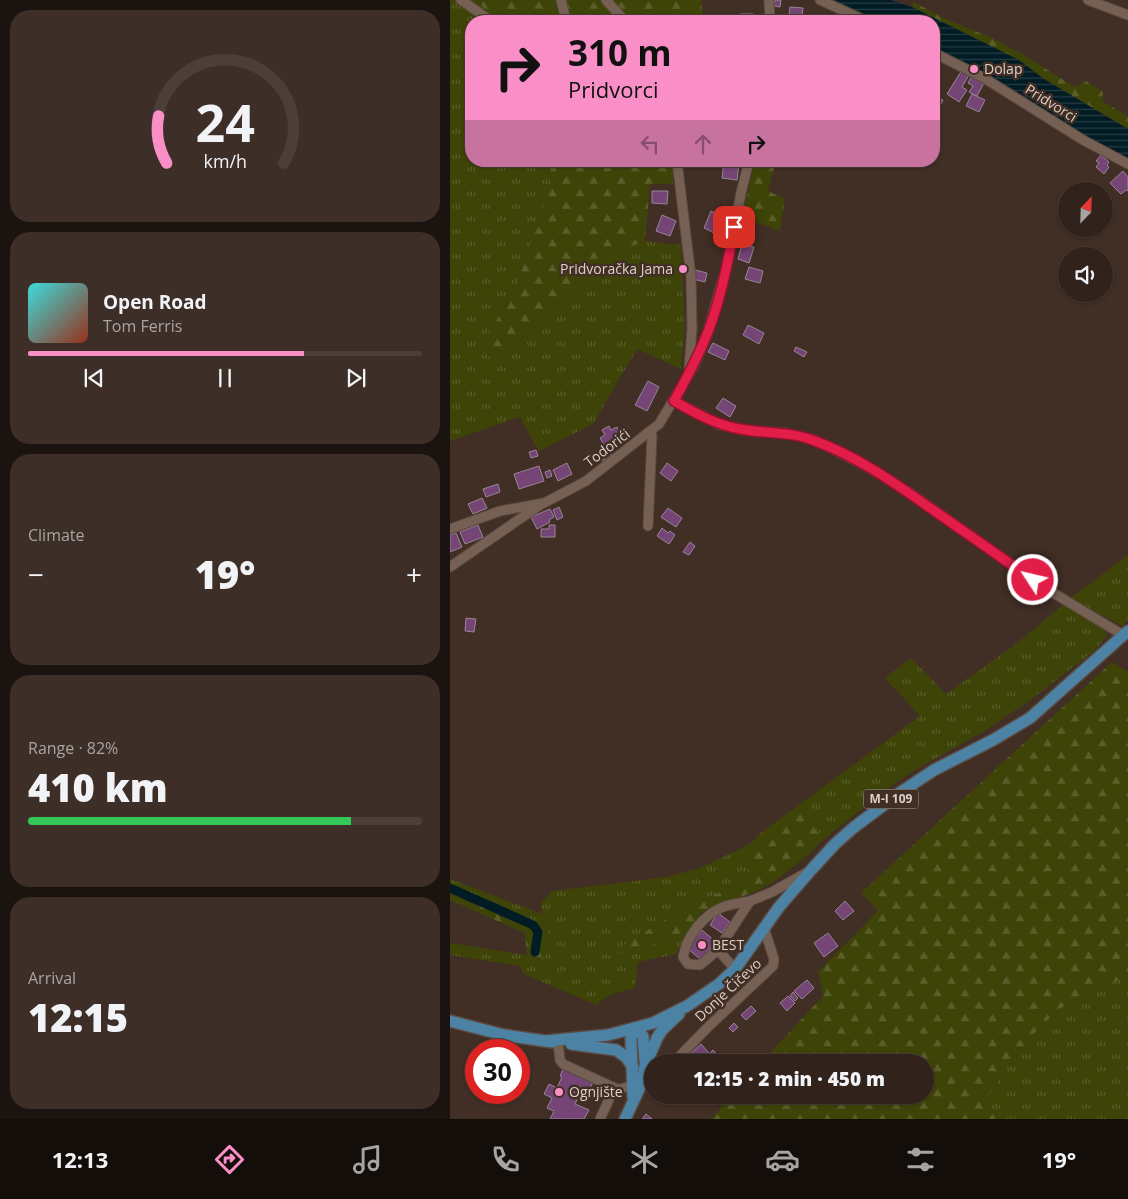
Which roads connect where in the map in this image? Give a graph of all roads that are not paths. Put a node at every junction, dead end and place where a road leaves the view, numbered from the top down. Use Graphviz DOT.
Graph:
graph roads {
  1 [pos="461,0"];
  2 [pos="561,0"];
  3 [pos="606,0"];
  4 [pos="769,0"];
  5 [pos="820,0"];
  6 [pos="1088,0"];
  7 [pos="482,15"];
  8 [pos="565,15"];
  9 [pos="620,15"];
  10 [pos="770,15"];
  11 [pos="853,15"];
  12 [pos="1128,15"];
  13 [pos="940,56"];
  14 [pos="1128,164"];
  15 [pos="678,167"];
  16 [pos="748,167"];
  17 [pos="689,374"];
  18 [pos="674,401"];
  19 [pos="651,432"];
  20 [pos="544,503"];
  21 [pos="648,526"];
  22 [pos="450,529"];
  23 [pos="450,567"];
  24 [pos="1126,633"];
  25 [pos="812,869"];
  26 [pos="750,900"];
  27 [pos="764,928"];
  28 [pos="718,950"];
  29 [pos="735,969"];
  30 [pos="688,1006"];
  31 [pos="450,1021"];
  32 [pos="636,1028"];
  33 [pos="545,1041"];
  34 [pos="558,1042"];
  35 [pos="644,1054"];
  36 [pos="650,1054"];
  37 [pos="682,1054"];
  38 [pos="633,1068"];
  39 [pos="642,1084"];
  40 [pos="617,1089"];
  41 [pos="600,1119"];
  42 [pos="625,1119"];
  1 -- 7 [label="street"];
  2 -- 8 [label="street"];
  3 -- 9 [label="street"];
  4 -- 10 [label="street"];
  5 -- 11 [label="street"];
  6 -- 12 [label="street"];
  13 -- 14 [label="street, Pridvorci"];
  15 -- 17 [label="street"];
  16 -- 17 [label="street"];
  17 -- 18 [label="street"];
  18 -- 19 [label="street, Todorići"];
  18 -- 24 [label="street"];
  19 -- 20 [label="street, Todorići"];
  19 -- 21 [label="street"];
  20 -- 22 [label="street, Todorići"];
  20 -- 23 [label="street, Todorići"];
  24 -- 25 [label="main road, M-I 109"];
  25 -- 26 [label="street"];
  25 -- 27 [label="main road, M-I 109"];
  26 -- 28 [label="street"];
  26 -- 28 [label="street"];
  27 -- 29 [label="main road, M-I 109"];
  27 -- 37 [label="street, Donje Čičevo"];
  28 -- 29 [label="street"];
  29 -- 30 [label="main road, M-I 109"];
  30 -- 32 [label="main road, M-I 109"];
  30 -- 36 [label="main road"];
  31 -- 33 [label="main road, M-I 109"];
  32 -- 33 [label="main road, M-I 109"];
  32 -- 35 [label="main road"];
  32 -- 38 [label="main road"];
  33 -- 34 [label="main road"];
  34 -- 38 [label="main road"];
  34 -- 40 [label="street"];
  38 -- 39 [label="main road"];
  39 -- 40 [label="street"];
  39 -- 42 [label="main road"];
  40 -- 41 [label="street"];
}
